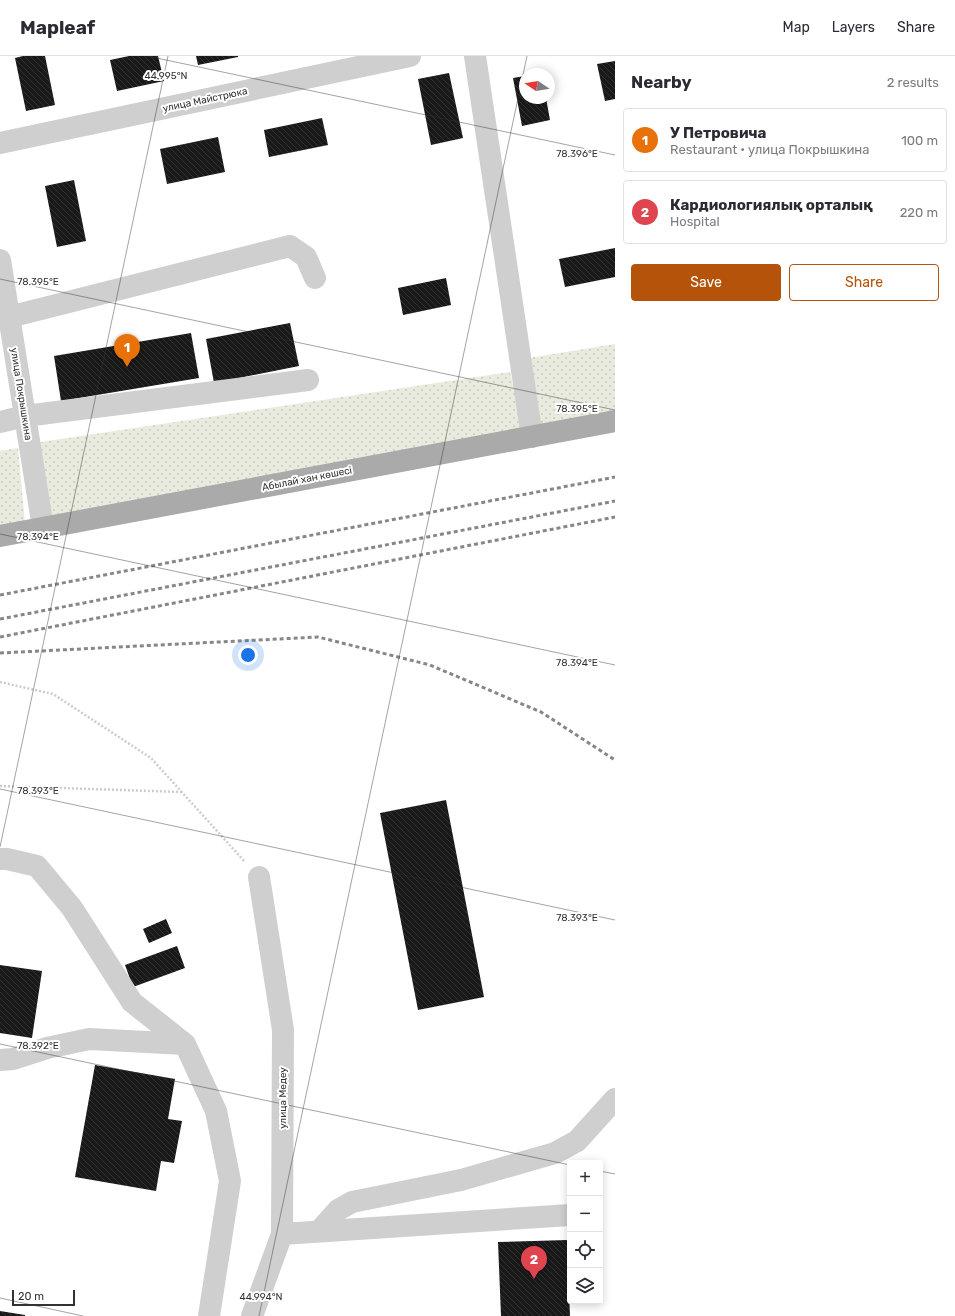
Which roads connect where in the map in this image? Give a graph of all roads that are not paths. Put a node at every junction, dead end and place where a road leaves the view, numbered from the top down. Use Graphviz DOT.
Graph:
graph roads {
  1 [pos="410,56"];
  2 [pos="475,56"];
  3 [pos="0,143"];
  4 [pos="0,260"];
  5 [pos="315,278"];
  6 [pos="9,317"];
  7 [pos="308,380"];
  8 [pos="25,416"];
  9 [pos="615,421"];
  10 [pos="0,422"];
  11 [pos="532,437"];
  12 [pos="43,528"];
  13 [pos="0,536"];
  14 [pos="0,859"];
  15 [pos="259,877"];
  16 [pos="185,1044"];
  17 [pos="0,1060"];
  18 [pos="615,1099"];
  19 [pos="567,1215"];
  20 [pos="320,1230"];
  21 [pos="282,1234"];
  22 [pos="210,1316"];
  23 [pos="252,1316"];
  1 -- 3 [label="street, улица Майстрюка"];
  2 -- 11 [label="street"];
  4 -- 6 [label="street, улица Покрышкина"];
  5 -- 6 [label="street"];
  6 -- 8 [label="street, улица Покрышкина"];
  7 -- 8 [label="street"];
  8 -- 10 [label="street"];
  8 -- 12 [label="street, улица Покрышкина"];
  9 -- 11 [label="main road, Абылай хан көшесі"];
  11 -- 12 [label="main road, Абылай хан көшесі"];
  12 -- 13 [label="main road, Абылай хан көшесі"];
  14 -- 16 [label="street"];
  15 -- 21 [label="street, улица Медеу"];
  16 -- 17 [label="street"];
  16 -- 22 [label="street"];
  18 -- 20 [label="street"];
  19 -- 20 [label="street"];
  20 -- 21 [label="street"];
  21 -- 23 [label="street, улица Медеу"];
}
